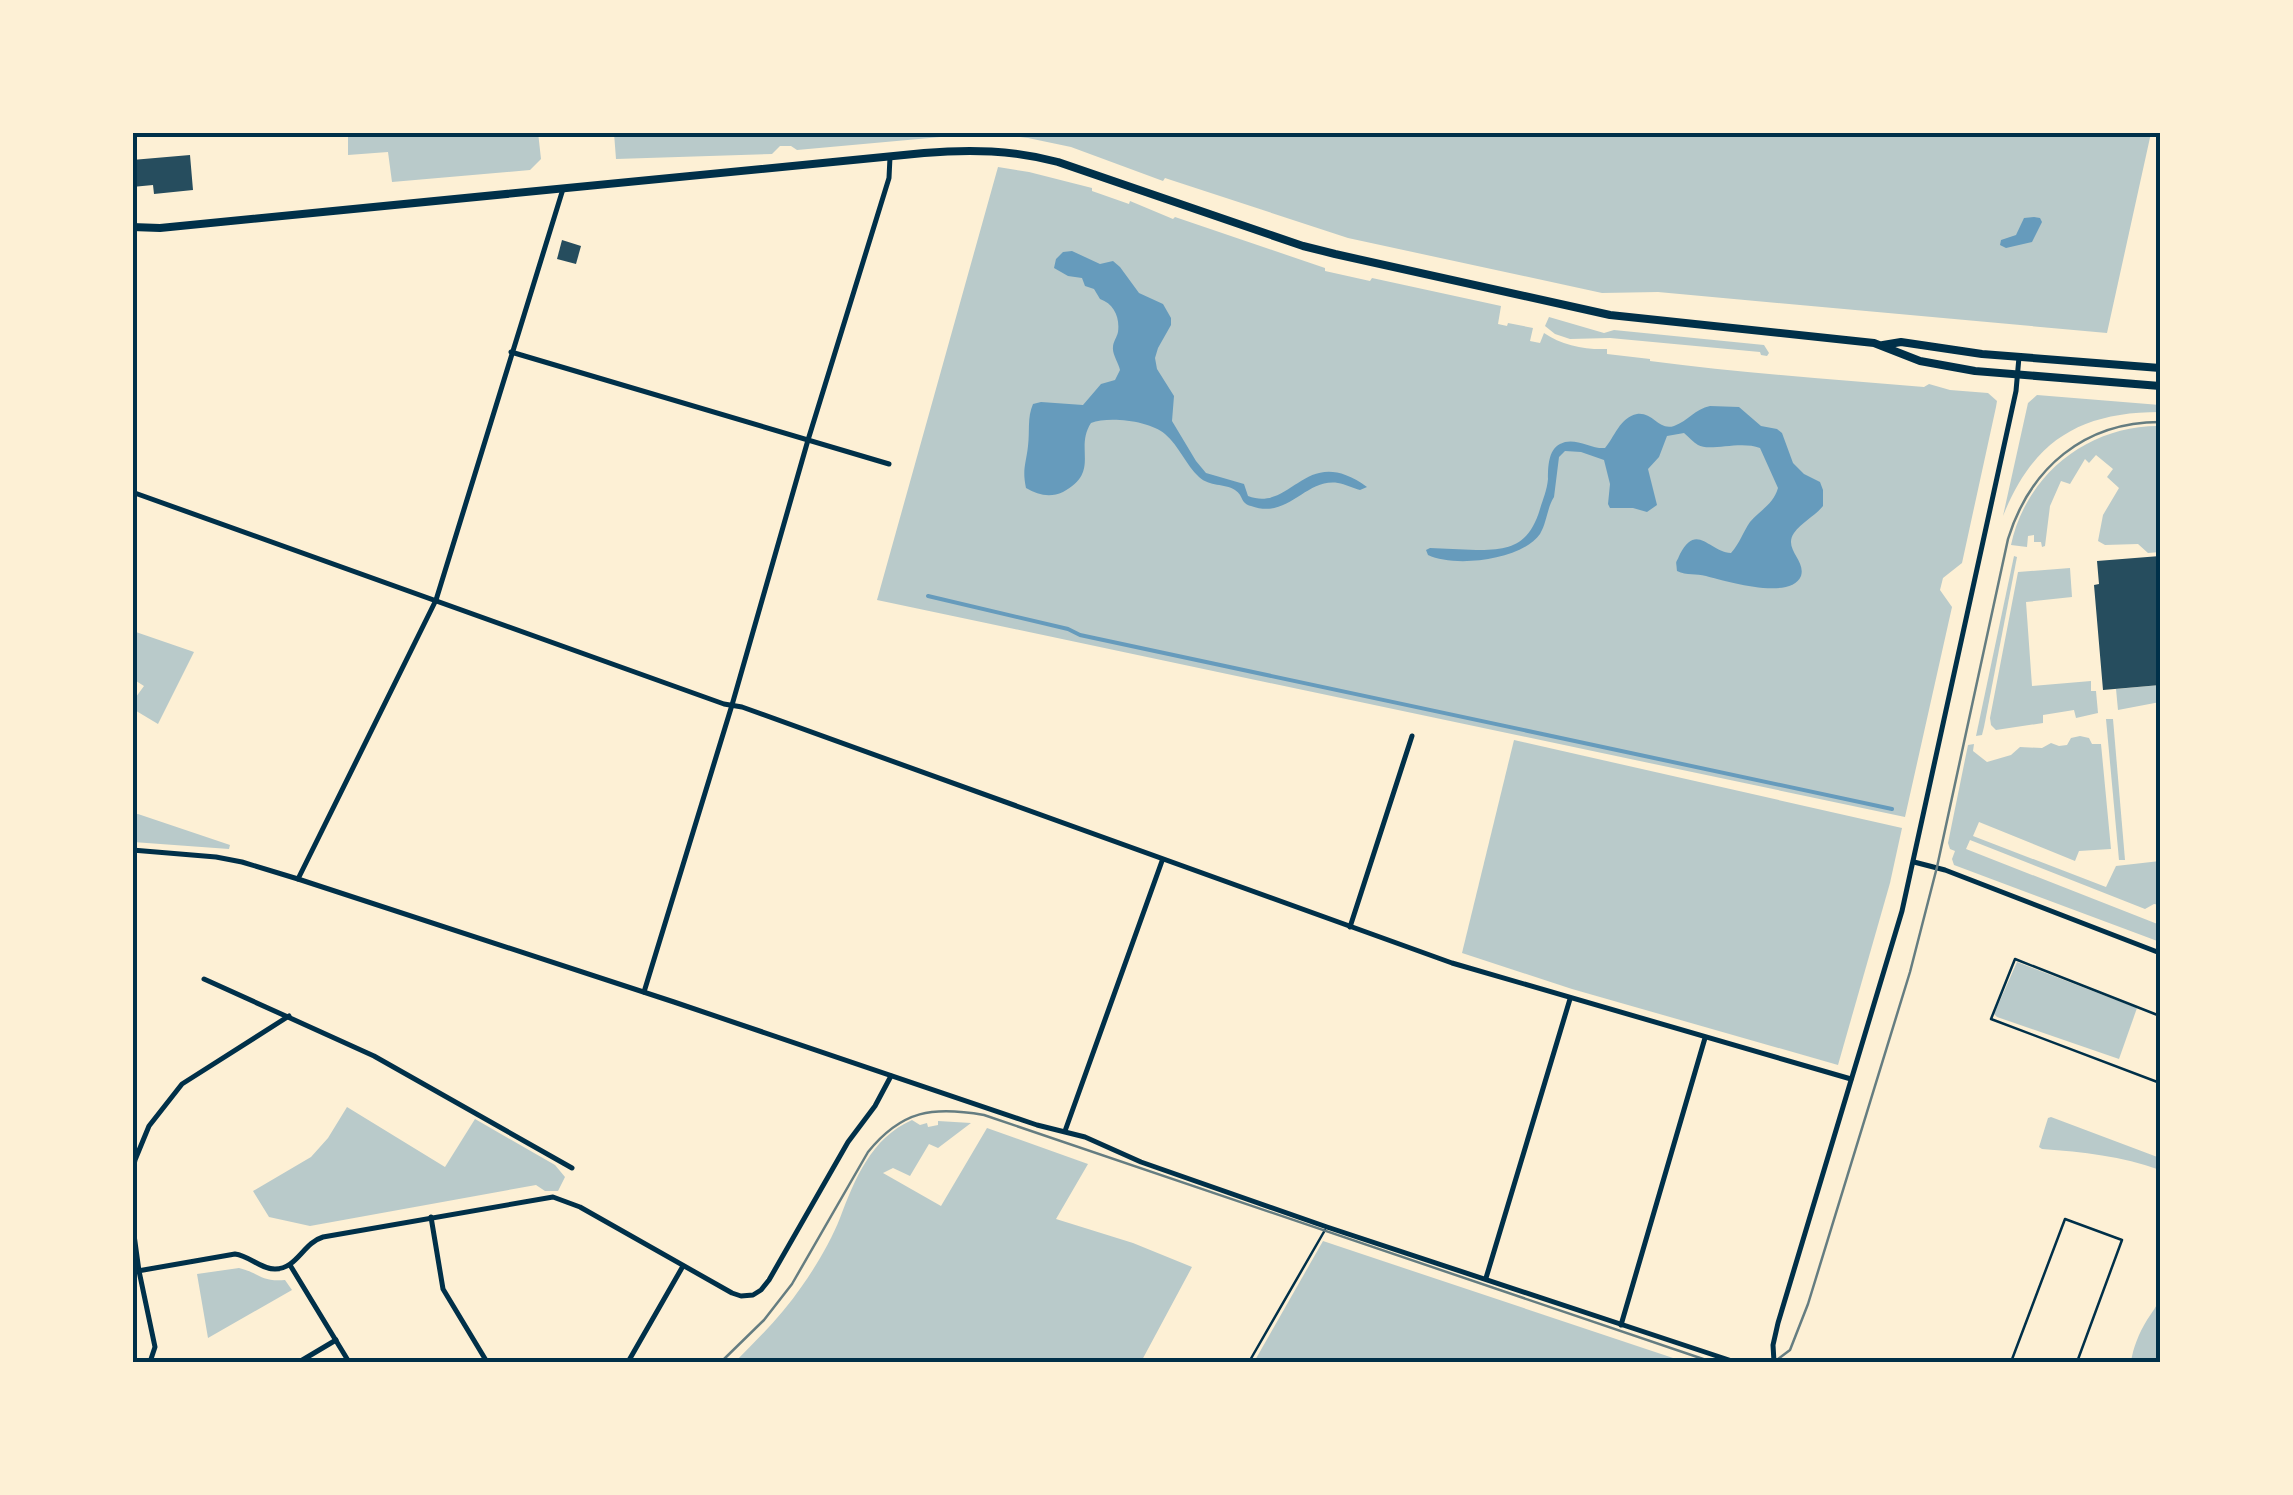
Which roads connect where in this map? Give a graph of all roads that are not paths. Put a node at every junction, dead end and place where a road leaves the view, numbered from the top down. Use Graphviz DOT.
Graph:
graph roads {
  1 [pos="890,157"];
  2 [pos="563,189"];
  3 [pos="132,227"];
  4 [pos="1884,345"];
  5 [pos="511,352"];
  6 [pos="2019,357"];
  7 [pos="2160,368"];
  8 [pos="2018,375"];
  9 [pos="2160,386"];
  10 [pos="808,440"];
  11 [pos="889,464"];
  12 [pos="132,492"];
  13 [pos="436,600"];
  14 [pos="732,705"];
  15 [pos="1412,736"];
  16 [pos="132,850"];
  17 [pos="1163,860"];
  18 [pos="1914,862"];
  19 [pos="298,879"];
  20 [pos="1350,927"];
  21 [pos="2160,953"];
  22 [pos="204,979"];
  23 [pos="644,992"];
  24 [pos="1570,998"];
  25 [pos="290,1016"];
  26 [pos="1705,1038"];
  27 [pos="891,1075"];
  28 [pos="1852,1079"];
  29 [pos="1065,1131"];
  30 [pos="572,1168"];
  31 [pos="132,1176"];
  32 [pos="431,1217"];
  33 [pos="132,1220"];
  34 [pos="1327,1227"];
  35 [pos="290,1266"];
  36 [pos="683,1266"];
  37 [pos="136,1272"];
  38 [pos="1486,1280"];
  39 [pos="1620,1325"];
  40 [pos="336,1340"];
  41 [pos="150,1362"];
  42 [pos="299,1362"];
  43 [pos="349,1362"];
  44 [pos="487,1362"];
  45 [pos="628,1362"];
  46 [pos="1248,1362"];
  47 [pos="1735,1362"];
  48 [pos="1774,1362"];
  49 [pos="2011,1362"];
  50 [pos="2077,1362"];
  1 -- 2 [label="main road"];
  1 -- 4 [label="main road"];
  1 -- 10 [label="street"];
  2 -- 3 [label="main road"];
  2 -- 5 [label="street"];
  4 -- 6 [label="main road"];
  4 -- 8 [label="main road"];
  5 -- 10 [label="street"];
  5 -- 13 [label="street"];
  6 -- 7 [label="main road"];
  6 -- 8 [label="street"];
  8 -- 9 [label="main road"];
  8 -- 18 [label="street"];
  10 -- 11 [label="street"];
  10 -- 14 [label="street"];
  12 -- 13 [label="street"];
  13 -- 14 [label="street"];
  13 -- 19 [label="street"];
  14 -- 17 [label="street"];
  14 -- 23 [label="street"];
  15 -- 20 [label="street"];
  16 -- 19 [label="street"];
  17 -- 20 [label="street"];
  17 -- 29 [label="street"];
  18 -- 21 [label="street"];
  18 -- 28 [label="street"];
  19 -- 23 [label="street"];
  20 -- 24 [label="street"];
  22 -- 25 [label="street"];
  23 -- 27 [label="street"];
  24 -- 26 [label="street"];
  24 -- 38 [label="street"];
  25 -- 30 [label="street"];
  25 -- 31 [label="street"];
  26 -- 28 [label="street"];
  26 -- 39 [label="street"];
  27 -- 29 [label="street"];
  27 -- 36 [label="street"];
  28 -- 48 [label="street"];
  29 -- 34 [label="street"];
  32 -- 35 [label="street"];
  32 -- 36 [label="street"];
  32 -- 44 [label="street"];
  33 -- 37 [label="street"];
  34 -- 38 [label="street"];
  34 -- 46 [label="lane"];
  35 -- 37 [label="street"];
  35 -- 40 [label="street"];
  36 -- 45 [label="street"];
  37 -- 41 [label="street"];
  38 -- 39 [label="street"];
  39 -- 47 [label="street"];
  40 -- 42 [label="street"];
  40 -- 43 [label="street"];
  49 -- 50 [label="lane"];
}
